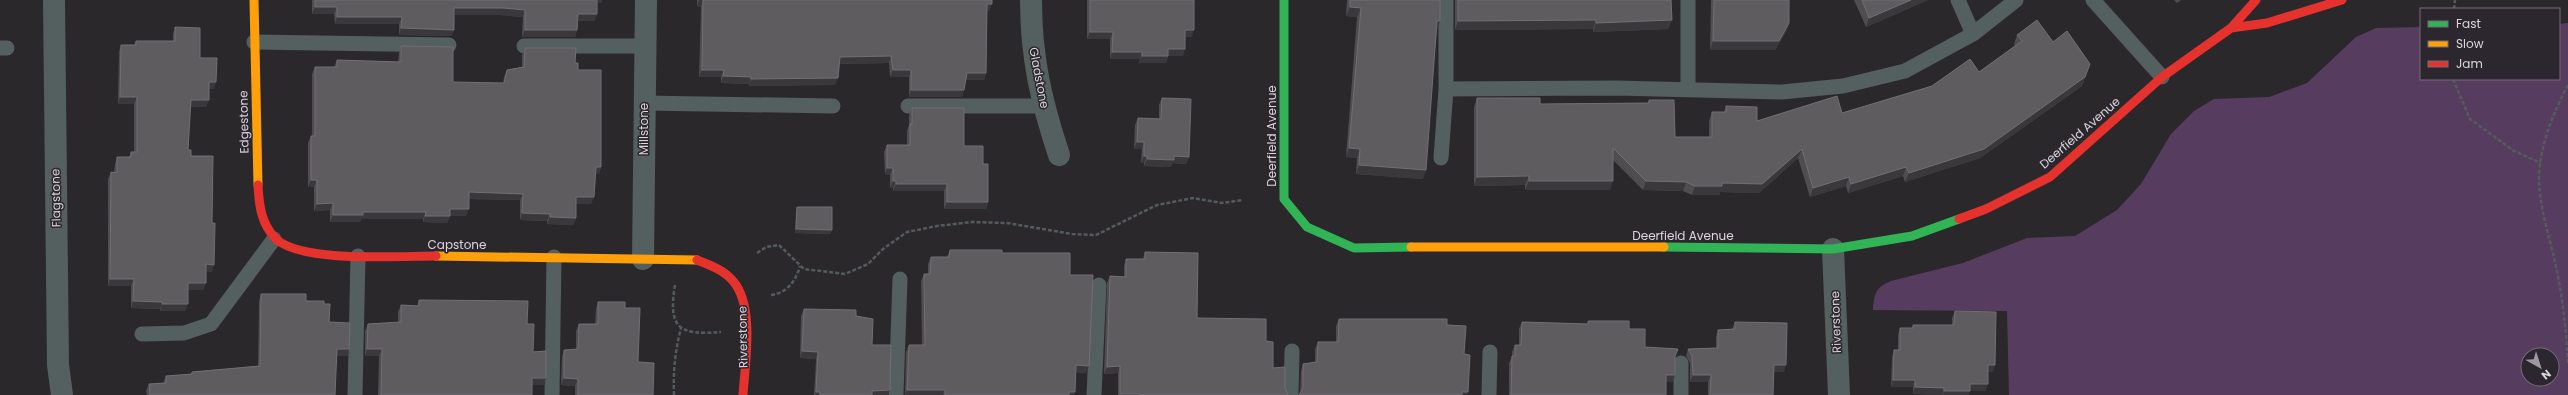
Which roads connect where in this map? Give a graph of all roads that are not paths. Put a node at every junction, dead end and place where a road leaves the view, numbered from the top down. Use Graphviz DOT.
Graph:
graph roads {
  1 [pos="54,0"];
  2 [pos="254,0"];
  3 [pos="646,0"];
  4 [pos="1031,0"];
  5 [pos="1284,0"];
  6 [pos="1446,0"];
  7 [pos="1688,0"];
  8 [pos="1958,0"];
  9 [pos="2016,0"];
  10 [pos="2093,0"];
  11 [pos="2256,0"];
  12 [pos="2342,0"];
  13 [pos="2231,28"];
  14 [pos="1973,34"];
  15 [pos="254,42"];
  16 [pos="449,45"];
  17 [pos="524,46"];
  18 [pos="645,46"];
  19 [pos="2162,77"];
  20 [pos="1688,88"];
  21 [pos="1446,89"];
  22 [pos="644,103"];
  23 [pos="833,106"];
  24 [pos="908,106"];
  25 [pos="1042,106"];
  26 [pos="1059,155"];
  27 [pos="1441,158"];
  28 [pos="274,239"];
  29 [pos="1833,249"];
  30 [pos="358,256"];
  31 [pos="554,257"];
  32 [pos="643,259"];
  33 [pos="900,279"];
  34 [pos="1098,285"];
  35 [pos="142,334"];
  36 [pos="1292,351"];
  37 [pos="1490,352"];
  38 [pos="1681,363"];
  39 [pos="62,395"];
  40 [pos="355,395"];
  41 [pos="552,395"];
  42 [pos="743,395"];
  43 [pos="896,395"];
  44 [pos="1094,395"];
  45 [pos="1291,395"];
  46 [pos="1489,395"];
  47 [pos="1681,395"];
  48 [pos="1839,395"];
  1 -- 39 [label="street, Flagstone"];
  2 -- 15 [label="street, Edgestone"];
  3 -- 18 [label="street, Millstone"];
  4 -- 25 [label="street, Gladstone"];
  5 -- 29 [label="street, Deerfield Avenue"];
  6 -- 21 [label="lane"];
  7 -- 20 [label="lane"];
  8 -- 14 [label="lane"];
  9 -- 14 [label="lane"];
  10 -- 19 [label="lane"];
  11 -- 13 [label="street, Deerfield Avenue"];
  12 -- 13 [label="street, Deerfield Avenue"];
  13 -- 19 [label="street, Deerfield Avenue"];
  14 -- 20 [label="lane"];
  15 -- 16 [label="lane"];
  15 -- 28 [label="street, Edgestone"];
  17 -- 18 [label="lane"];
  18 -- 22 [label="street, Millstone"];
  19 -- 29 [label="street, Deerfield Avenue"];
  20 -- 21 [label="lane"];
  21 -- 27 [label="lane"];
  22 -- 23 [label="lane"];
  22 -- 32 [label="street, Millstone"];
  24 -- 25 [label="lane"];
  25 -- 26 [label="street, Gladstone"];
  28 -- 30 [label="street, Capstone"];
  28 -- 35 [label="lane"];
  29 -- 48 [label="street, Riverstone"];
  30 -- 31 [label="street, Capstone"];
  30 -- 40 [label="lane"];
  31 -- 32 [label="street, Capstone"];
  31 -- 41 [label="lane"];
  32 -- 42 [label="street, Riverstone"];
  33 -- 43 [label="lane"];
  34 -- 44 [label="lane"];
  36 -- 45 [label="lane"];
  37 -- 46 [label="lane"];
  38 -- 47 [label="lane"];
}
